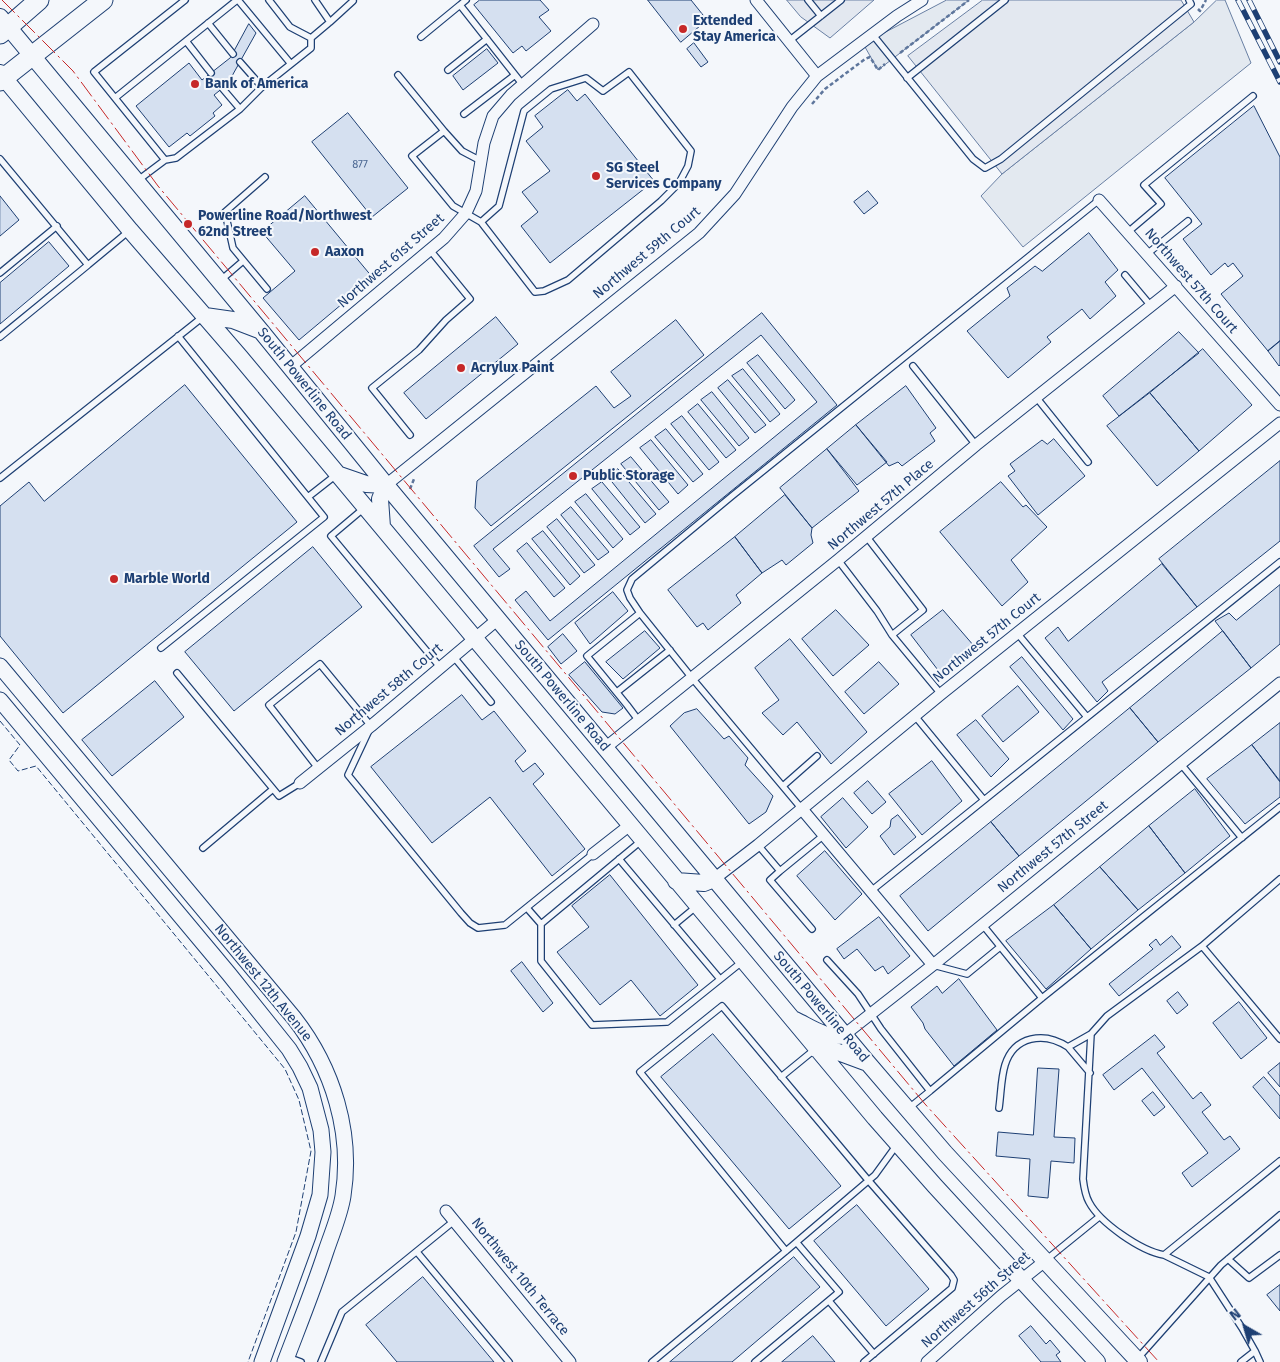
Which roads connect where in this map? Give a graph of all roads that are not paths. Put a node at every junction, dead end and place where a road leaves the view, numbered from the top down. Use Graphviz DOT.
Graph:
graph roads {
  1 [pos="39,0"];
  2 [pos="103,0"];
  3 [pos="185,0"];
  4 [pos="237,0"];
  5 [pos="268,0"];
  6 [pos="315,0"];
  7 [pos="353,0"];
  8 [pos="466,0"];
  9 [pos="756,0"];
  10 [pos="808,0"];
  11 [pos="840,0"];
  12 [pos="922,0"];
  13 [pos="1005,0"];
  14 [pos="1191,1"];
  15 [pos="460,5"];
  16 [pos="821,16"];
  17 [pos="330,22"];
  18 [pos="208,24"];
  19 [pos="593,24"];
  20 [pos="3,26"];
  21 [pos="873,35"];
  22 [pos="421,37"];
  23 [pos="311,38"];
  24 [pos="487,39"];
  25 [pos="186,41"];
  26 [pos="789,41"];
  27 [pos="233,54"];
  28 [pos="32,56"];
  29 [pos="240,62"];
  30 [pos="291,64"];
  31 [pos="448,70"];
  32 [pos="211,73"];
  33 [pos="515,74"];
  34 [pos="398,75"];
  35 [pos="817,76"];
  36 [pos="1,77"];
  37 [pos="907,78"];
  38 [pos="523,85"];
  39 [pos="262,87"];
  40 [pos="223,89"];
  41 [pos="1253,96"];
  42 [pos="115,98"];
  43 [pos="240,109"];
  44 [pos="464,114"];
  45 [pos="444,130"];
  46 [pos="0,159"];
  47 [pos="165,160"];
  48 [pos="481,162"];
  49 [pos="265,177"];
  50 [pos="137,182"];
  51 [pos="1099,200"];
  52 [pos="466,213"];
  53 [pos="1188,221"];
  54 [pos="481,222"];
  55 [pos="56,226"];
  56 [pos="130,230"];
  57 [pos="1128,232"];
  58 [pos="430,250"];
  59 [pos="1148,254"];
  60 [pos="243,261"];
  61 [pos="88,265"];
  62 [pos="0,273"];
  63 [pos="1125,275"];
  64 [pos="220,281"];
  65 [pos="1176,286"];
  66 [pos="266,289"];
  67 [pos="1151,306"];
  68 [pos="205,316"];
  69 [pos="261,331"];
  70 [pos="178,336"];
  71 [pos="0,337"];
  72 [pos="913,366"];
  73 [pos="290,367"];
  74 [pos="1036,397"];
  75 [pos="1280,405"];
  76 [pos="1280,423"];
  77 [pos="410,435"];
  78 [pos="976,445"];
  79 [pos="1088,462"];
  80 [pos="0,478"];
  81 [pos="341,478"];
  82 [pos="386,485"];
  83 [pos="308,497"];
  84 [pos="365,507"];
  85 [pos="382,528"];
  86 [pos="866,536"];
  87 [pos="838,560"];
  88 [pos="1280,562"];
  89 [pos="640,613"];
  90 [pos="498,619"];
  91 [pos="1017,633"];
  92 [pos="892,635"];
  93 [pos="474,638"];
  94 [pos="161,648"];
  95 [pos="670,650"];
  96 [pos="453,656"];
  97 [pos="0,666"];
  98 [pos="440,667"];
  99 [pos="177,673"];
  100 [pos="692,678"];
  101 [pos="1280,682"];
  102 [pos="617,692"];
  103 [pos="941,694"];
  104 [pos="0,700"];
  105 [pos="491,702"];
  106 [pos="915,716"];
  107 [pos="1087,717"];
  108 [pos="639,721"];
  109 [pos="371,726"];
  110 [pos="605,748"];
  111 [pos="817,756"];
  112 [pos="1180,763"];
  113 [pos="318,768"];
  114 [pos="300,783"];
  115 [pos="783,786"];
  116 [pos="273,789"];
  117 [pos="984,800"];
  118 [pos="1280,807"];
  119 [pos="802,808"];
  120 [pos="630,825"];
  121 [pos="824,835"];
  122 [pos="1242,838"];
  123 [pos="642,840"];
  124 [pos="758,845"];
  125 [pos="203,848"];
  126 [pos="593,854"];
  127 [pos="619,859"];
  128 [pos="780,871"];
  129 [pos="714,879"];
  130 [pos="1280,879"];
  131 [pos="676,881"];
  132 [pos="871,891"];
  133 [pos="697,906"];
  134 [pos="527,908"];
  135 [pos="541,924"];
  136 [pos="982,924"];
  137 [pos="674,925"];
  138 [pos="812,929"];
  139 [pos="1202,946"];
  140 [pos="1000,947"];
  141 [pos="246,959"];
  142 [pos="828,960"];
  143 [pos="743,961"];
  144 [pos="933,964"];
  145 [pos="229,974"];
  146 [pos="720,980"];
  147 [pos="1042,998"];
  148 [pos="871,1014"];
  149 [pos="789,1016"];
  150 [pos="1091,1034"];
  151 [pos="844,1035"];
  152 [pos="1280,1039"];
  153 [pos="1068,1047"];
  154 [pos="816,1049"];
  155 [pos="867,1062"];
  156 [pos="1090,1073"];
  157 [pos="781,1077"];
  158 [pos="930,1091"];
  159 [pos="999,1108"];
  160 [pos="908,1110"];
  161 [pos="898,1145"];
  162 [pos="1280,1161"];
  163 [pos="868,1180"];
  164 [pos="446,1211"];
  165 [pos="1280,1215"];
  166 [pos="1099,1217"];
  167 [pos="454,1221"];
  168 [pos="796,1243"];
  169 [pos="417,1252"];
  170 [pos="786,1252"];
  171 [pos="1164,1255"];
  172 [pos="1280,1255"];
  173 [pos="1228,1259"];
  174 [pos="1045,1261"];
  175 [pos="1209,1277"];
  176 [pos="1022,1280"];
  177 [pos="829,1301"];
  178 [pos="267,1347"];
  179 [pos="1254,1351"];
  180 [pos="874,1354"];
  181 [pos="291,1360"];
  182 [pos="1137,1361"];
  183 [pos="262,1362"];
  184 [pos="321,1362"];
  185 [pos="509,1362"];
  186 [pos="570,1362"];
  187 [pos="652,1362"];
  188 [pos="756,1362"];
  189 [pos="864,1362"];
  190 [pos="927,1362"];
  191 [pos="1098,1362"];
  192 [pos="1241,1362"];
  193 [pos="1260,1362"];
  1 -- 20 [label="main road"];
  2 -- 28 [label="main road"];
  3 -- 42 [label="lane"];
  4 -- 18 [label="lane"];
  4 -- 30 [label="lane"];
  5 -- 23 [label="lane"];
  6 -- 17 [label="lane"];
  7 -- 17 [label="lane"];
  8 -- 15 [label="lane"];
  9 -- 26 [label="street"];
  10 -- 16 [label="lane"];
  11 -- 16 [label="lane"];
  12 -- 21 [label="street, Northwest 59th Court"];
  13 -- 37 [label="lane"];
  14 -- 37 [label="lane"];
  15 -- 22 [label="lane"];
  15 -- 24 [label="lane"];
  16 -- 26 [label="lane"];
  17 -- 23 [label="lane"];
  18 -- 25 [label="lane"];
  18 -- 27 [label="lane"];
  19 -- 38 [label="street, Northwest 61st Street"];
  20 -- 28 [label="main road, South Powerline Road"];
  21 -- 35 [label="street, Northwest 59th Court"];
  21 -- 37 [label="lane"];
  23 -- 30 [label="lane"];
  24 -- 31 [label="lane"];
  24 -- 33 [label="lane"];
  25 -- 32 [label="lane"];
  25 -- 42 [label="lane"];
  26 -- 35 [label="street"];
  28 -- 36 [label="main road"];
  28 -- 50 [label="main road, South Powerline Road"];
  29 -- 39 [label="lane"];
  30 -- 39 [label="lane"];
  33 -- 38 [label="lane"];
  33 -- 44 [label="lane"];
  34 -- 45 [label="lane"];
  35 -- 82 [label="street, Northwest 59th Court"];
  36 -- 56 [label="main road"];
  38 -- 48 [label="street, Northwest 61st Street"];
  39 -- 43 [label="lane"];
  40 -- 43 [label="lane"];
  41 -- 57 [label="lane"];
  42 -- 47 [label="lane"];
  43 -- 47 [label="lane"];
  45 -- 48 [label="lane"];
  45 -- 52 [label="lane"];
  46 -- 55 [label="lane"];
  47 -- 50 [label="lane"];
  48 -- 52 [label="street, Northwest 61st Street"];
  49 -- 60 [label="lane"];
  50 -- 64 [label="main road, South Powerline Road"];
  51 -- 57 [label="street, Northwest 57th Court"];
  51 -- 89 [label="lane"];
  52 -- 54 [label="lane"];
  52 -- 58 [label="street, Northwest 61st Street"];
  53 -- 59 [label="lane"];
  54 -- 54 [label="lane"];
  55 -- 61 [label="lane"];
  55 -- 62 [label="lane"];
  56 -- 61 [label="lane"];
  56 -- 68 [label="main road"];
  57 -- 59 [label="street, Northwest 57th Court"];
  58 -- 73 [label="street, Northwest 61st Street"];
  58 -- 77 [label="lane"];
  59 -- 65 [label="street, Northwest 57th Court"];
  60 -- 64 [label="lane"];
  60 -- 66 [label="lane"];
  61 -- 71 [label="lane"];
  63 -- 67 [label="lane"];
  64 -- 69 [label="main road, South Powerline Road"];
  65 -- 67 [label="street, Northwest 57th Place"];
  65 -- 75 [label="street, Northwest 57th Court"];
  67 -- 74 [label="street, Northwest 57th Place"];
  68 -- 69 [label="main road"];
  68 -- 70 [label="lane"];
  68 -- 81 [label="main road"];
  69 -- 73 [label="main road, South Powerline Road"];
  70 -- 80 [label="lane"];
  70 -- 83 [label="lane"];
  72 -- 78 [label="lane"];
  73 -- 82 [label="main road, South Powerline Road"];
  74 -- 78 [label="street, Northwest 57th Place"];
  74 -- 79 [label="lane"];
  76 -- 91 [label="street, Northwest 57th Court"];
  78 -- 86 [label="street, Northwest 57th Place"];
  81 -- 82 [label="main road"];
  81 -- 83 [label="lane"];
  81 -- 84 [label="main road"];
  82 -- 85 [label="main road"];
  82 -- 90 [label="main road, South Powerline Road"];
  83 -- 94 [label="lane"];
  84 -- 85 [label="main road"];
  84 -- 98 [label="lane"];
  85 -- 93 [label="main road"];
  86 -- 87 [label="street, Northwest 57th Place"];
  86 -- 92 [label="lane"];
  87 -- 92 [label="lane"];
  87 -- 100 [label="street, Northwest 57th Place"];
  88 -- 107 [label="lane"];
  89 -- 95 [label="lane"];
  89 -- 102 [label="lane"];
  90 -- 93 [label="street, Northwest 58th Court"];
  90 -- 110 [label="main road, South Powerline Road"];
  91 -- 103 [label="street, Northwest 57th Court"];
  91 -- 107 [label="lane"];
  92 -- 103 [label="lane"];
  93 -- 96 [label="street, Northwest 58th Court"];
  93 -- 120 [label="main road"];
  95 -- 100 [label="lane"];
  95 -- 102 [label="lane"];
  96 -- 98 [label="street, Northwest 58th Court"];
  96 -- 105 [label="lane"];
  97 -- 141 [label="street, Northwest 12th Avenue"];
  98 -- 109 [label="street, Northwest 58th Court"];
  99 -- 116 [label="lane"];
  100 -- 108 [label="street, Northwest 57th Place"];
  100 -- 115 [label="lane"];
  101 -- 112 [label="street, Northwest 57th Street"];
  102 -- 108 [label="lane"];
  103 -- 106 [label="street, Northwest 57th Court"];
  104 -- 145 [label="street, Northwest 12th Avenue"];
  106 -- 117 [label="lane"];
  106 -- 119 [label="street, Northwest 57th Court"];
  107 -- 117 [label="lane"];
  108 -- 110 [label="street, Northwest 57th Place"];
  109 -- 113 [label="street, Northwest 58th Court"];
  109 -- 113 [label="lane"];
  109 -- 134 [label="lane"];
  110 -- 129 [label="main road, South Powerline Road"];
  111 -- 115 [label="lane"];
  112 -- 122 [label="lane"];
  112 -- 136 [label="street, Northwest 57th Street"];
  113 -- 114 [label="street, Northwest 58th Court"];
  114 -- 116 [label="lane"];
  115 -- 119 [label="lane"];
  116 -- 125 [label="lane"];
  117 -- 132 [label="lane"];
  118 -- 122 [label="lane"];
  119 -- 121 [label="street"];
  119 -- 124 [label="street, Northwest 57th Court"];
  120 -- 123 [label="main road"];
  120 -- 126 [label="street"];
  121 -- 128 [label="lane"];
  121 -- 132 [label="street"];
  122 -- 147 [label="lane"];
  123 -- 127 [label="lane"];
  123 -- 131 [label="main road"];
  124 -- 128 [label="lane"];
  124 -- 129 [label="street, Northwest 57th Court"];
  126 -- 134 [label="lane"];
  127 -- 135 [label="lane"];
  127 -- 137 [label="lane"];
  128 -- 138 [label="lane"];
  129 -- 131 [label="main road"];
  129 -- 151 [label="main road, South Powerline Road"];
  130 -- 139 [label="lane"];
  131 -- 133 [label="main road"];
  132 -- 144 [label="street"];
  133 -- 137 [label="lane"];
  133 -- 143 [label="main road"];
  134 -- 135 [label="lane"];
  135 -- 146 [label="lane"];
  136 -- 140 [label="lane"];
  136 -- 144 [label="street, Northwest 57th Street"];
  137 -- 146 [label="lane"];
  139 -- 150 [label="lane"];
  139 -- 152 [label="lane"];
  140 -- 144 [label="lane"];
  140 -- 147 [label="lane"];
  141 -- 145 [label="street"];
  141 -- 181 [label="street, Northwest 12th Avenue"];
  142 -- 148 [label="lane"];
  143 -- 146 [label="lane"];
  143 -- 149 [label="main road"];
  144 -- 148 [label="street, Northwest 57th Street"];
  145 -- 178 [label="street, Northwest 12th Avenue"];
  147 -- 158 [label="lane"];
  148 -- 151 [label="street, Northwest 57th Street"];
  148 -- 158 [label="lane"];
  149 -- 151 [label="main road"];
  149 -- 154 [label="main road"];
  150 -- 153 [label="lane"];
  150 -- 156 [label="lane"];
  151 -- 155 [label="main road, South Powerline Road"];
  153 -- 156 [label="lane"];
  153 -- 159 [label="lane"];
  154 -- 155 [label="main road"];
  154 -- 157 [label="lane"];
  154 -- 161 [label="main road"];
  155 -- 160 [label="main road, South Powerline Road"];
  156 -- 166 [label="lane"];
  157 -- 163 [label="lane"];
  157 -- 170 [label="lane"];
  158 -- 160 [label="lane"];
  160 -- 174 [label="main road, South Powerline Road"];
  161 -- 163 [label="lane"];
  161 -- 176 [label="main road"];
  162 -- 171 [label="lane"];
  163 -- 168 [label="lane"];
  163 -- 180 [label="lane"];
  164 -- 167 [label="street, Northwest 10th Terrace"];
  165 -- 173 [label="lane"];
  166 -- 171 [label="lane"];
  166 -- 174 [label="lane"];
  167 -- 169 [label="lane"];
  167 -- 186 [label="street, Northwest 10th Terrace"];
  168 -- 170 [label="lane"];
  168 -- 177 [label="lane"];
  169 -- 184 [label="lane"];
  169 -- 185 [label="lane"];
  170 -- 187 [label="lane"];
  171 -- 175 [label="lane"];
  172 -- 173 [label="lane"];
  173 -- 175 [label="lane"];
  174 -- 176 [label="street, Northwest 56th Street"];
  174 -- 182 [label="main road, South Powerline Road"];
  175 -- 179 [label="lane"];
  175 -- 182 [label="lane"];
  176 -- 190 [label="street, Northwest 56th Street"];
  176 -- 191 [label="main road"];
  177 -- 180 [label="lane"];
  177 -- 188 [label="lane"];
  178 -- 181 [label="street"];
  178 -- 183 [label="street, Northwest 12th Avenue"];
  179 -- 192 [label="lane"];
  179 -- 193 [label="lane"];
  180 -- 189 [label="lane"];
}
